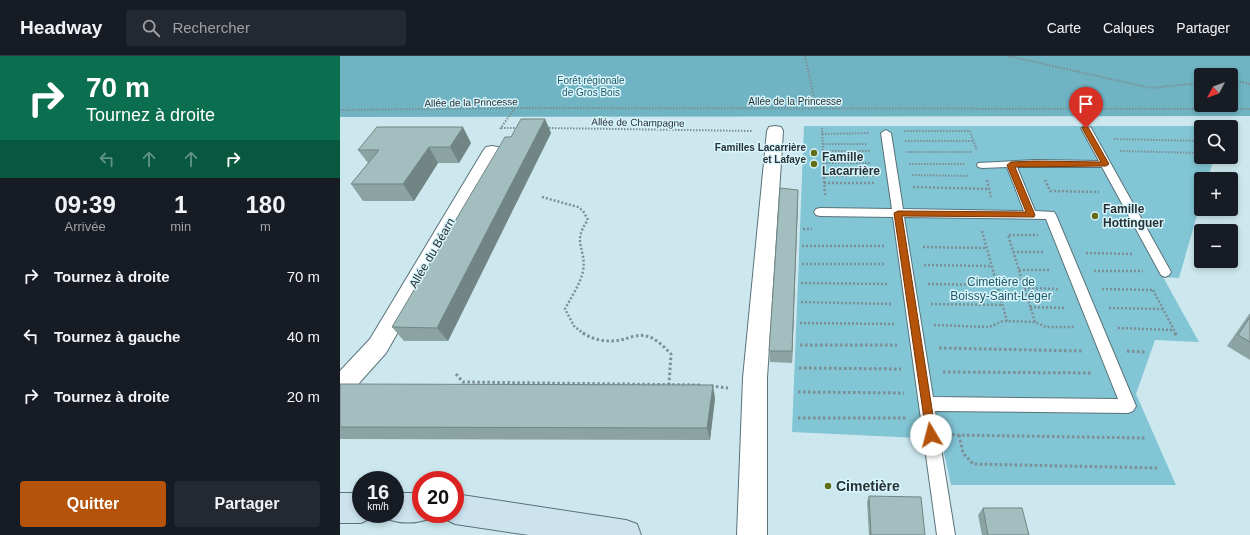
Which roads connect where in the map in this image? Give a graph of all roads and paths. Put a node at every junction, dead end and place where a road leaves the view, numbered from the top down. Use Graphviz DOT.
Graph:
graph roads {
  1 [pos="805,56"];
  2 [pos="1008,56"];
  3 [pos="1238,81"];
  4 [pos="1194,84"];
  5 [pos="1250,84"];
  6 [pos="515,108"];
  7 [pos="816,108"];
  8 [pos="1250,109"];
  9 [pos="340,110"];
  10 [pos="500,128"];
  11 [pos="524,128"];
  12 [pos="540,128"];
  13 [pos="822,128"];
  14 [pos="775,131"];
  15 [pos="822,134"];
  16 [pos="1089,134"];
  17 [pos="974,141"];
  18 [pos="1194,141"];
  19 [pos="823,144"];
  20 [pos="492,151"];
  21 [pos="823,151"];
  22 [pos="1098,151"];
  23 [pos="1194,153"];
  24 [pos="890,161"];
  25 [pos="1036,163"];
  26 [pos="823,164"];
  27 [pos="1106,164"];
  28 [pos="982,165"];
  29 [pos="1011,165"];
  30 [pos="824,176"];
  31 [pos="986,176"];
  32 [pos="824,183"];
  33 [pos="989,189"];
  34 [pos="1102,192"];
  35 [pos="542,197"];
  36 [pos="823,212"];
  37 [pos="898,213"];
  38 [pos="995,215"];
  39 [pos="1031,215"];
  40 [pos="980,226"];
  41 [pos="1058,235"];
  42 [pos="1132,247"];
  43 [pos="1135,254"];
  44 [pos="1141,265"];
  45 [pos="1165,272"];
  46 [pos="1147,277"];
  47 [pos="1150,284"];
  48 [pos="1007,321"];
  49 [pos="1035,322"];
  50 [pos="800,323"];
  51 [pos="914,324"];
  52 [pos="1096,328"];
  53 [pos="1174,330"];
  54 [pos="1177,337"];
  55 [pos="800,345"];
  56 [pos="918,346"];
  57 [pos="1106,351"];
  58 [pos="1145,352"];
  59 [pos="799,368"];
  60 [pos="921,370"];
  61 [pos="456,374"];
  62 [pos="1115,374"];
  63 [pos="669,384"];
  64 [pos="340,392"];
  65 [pos="798,392"];
  66 [pos="925,398"];
  67 [pos="754,400"];
  68 [pos="798,418"];
  69 [pos="928,418"];
  70 [pos="931,435"];
  71 [pos="959,435"];
  72 [pos="1148,438"];
  73 [pos="1157,468"];
  74 [pos="340,508"];
  75 [pos="352,508"];
  76 [pos="464,510"];
  77 [pos="626,535"];
  78 [pos="752,535"];
  79 [pos="946,535"];
  1 -- 7 [label="path"];
  2 -- 4 [label="path"];
  3 -- 5 [label="path"];
  6 -- 7 [label="path, Allée de la Princesse"];
  6 -- 9 [label="path, Allée de la Princesse"];
  6 -- 10 [label="path"];
  7 -- 8 [label="path, Allée de la Princesse"];
  10 -- 11 [label="path"];
  10 -- 20 [label="path"];
  12 -- 14 [label="path, Allée de Champagne"];
  13 -- 15 [label="path"];
  14 -- 67 [label="street"];
  15 -- 19 [label="path"];
  15 -- 24 [label="path"];
  16 -- 18 [label="path"];
  16 -- 22 [label="lane"];
  17 -- 24 [label="path"];
  17 -- 24 [label="path"];
  17 -- 24 [label="path"];
  19 -- 21 [label="path"];
  19 -- 24 [label="path"];
  20 -- 64 [label="street, Allée du Béarn"];
  21 -- 24 [label="path"];
  21 -- 26 [label="path"];
  22 -- 23 [label="path"];
  22 -- 27 [label="lane"];
  24 -- 26 [label="path"];
  24 -- 28 [label="path"];
  24 -- 30 [label="path"];
  24 -- 31 [label="path"];
  24 -- 32 [label="path"];
  24 -- 33 [label="path"];
  24 -- 37 [label="lane"];
  25 -- 27 [label="lane"];
  25 -- 29 [label="lane"];
  25 -- 34 [label="path"];
  26 -- 30 [label="path"];
  27 -- 45 [label="lane"];
  28 -- 29 [label="lane"];
  28 -- 31 [label="path"];
  29 -- 39 [label="lane"];
  30 -- 32 [label="path"];
  31 -- 33 [label="path"];
  32 -- 36 [label="path"];
  33 -- 38 [label="path"];
  35 -- 63 [label="path"];
  36 -- 37 [label="lane"];
  37 -- 38 [label="lane"];
  37 -- 51 [label="lane"];
  38 -- 39 [label="lane"];
  39 -- 41 [label="lane"];
  40 -- 48 [label="path"];
  41 -- 49 [label="path"];
  41 -- 52 [label="lane"];
  42 -- 43 [label="path"];
  44 -- 46 [label="path"];
  47 -- 53 [label="path"];
  48 -- 49 [label="path"];
  48 -- 51 [label="path"];
  49 -- 52 [label="path"];
  50 -- 51 [label="path"];
  51 -- 56 [label="lane"];
  52 -- 53 [label="path"];
  52 -- 57 [label="lane"];
  53 -- 54 [label="path"];
  55 -- 56 [label="path"];
  56 -- 57 [label="path"];
  56 -- 60 [label="lane"];
  57 -- 58 [label="path"];
  57 -- 62 [label="lane"];
  59 -- 60 [label="path"];
  60 -- 62 [label="path"];
  60 -- 66 [label="lane"];
  61 -- 63 [label="path"];
  62 -- 66 [label="lane"];
  63 -- 67 [label="path"];
  65 -- 66 [label="path"];
  66 -- 69 [label="lane"];
  67 -- 78 [label="street"];
  68 -- 69 [label="path"];
  69 -- 70 [label="lane"];
  70 -- 71 [label="path"];
  70 -- 79 [label="lane"];
  71 -- 72 [label="path"];
  71 -- 73 [label="path"];
  74 -- 75 [label="main road"];
  76 -- 77 [label="main road"];
}
